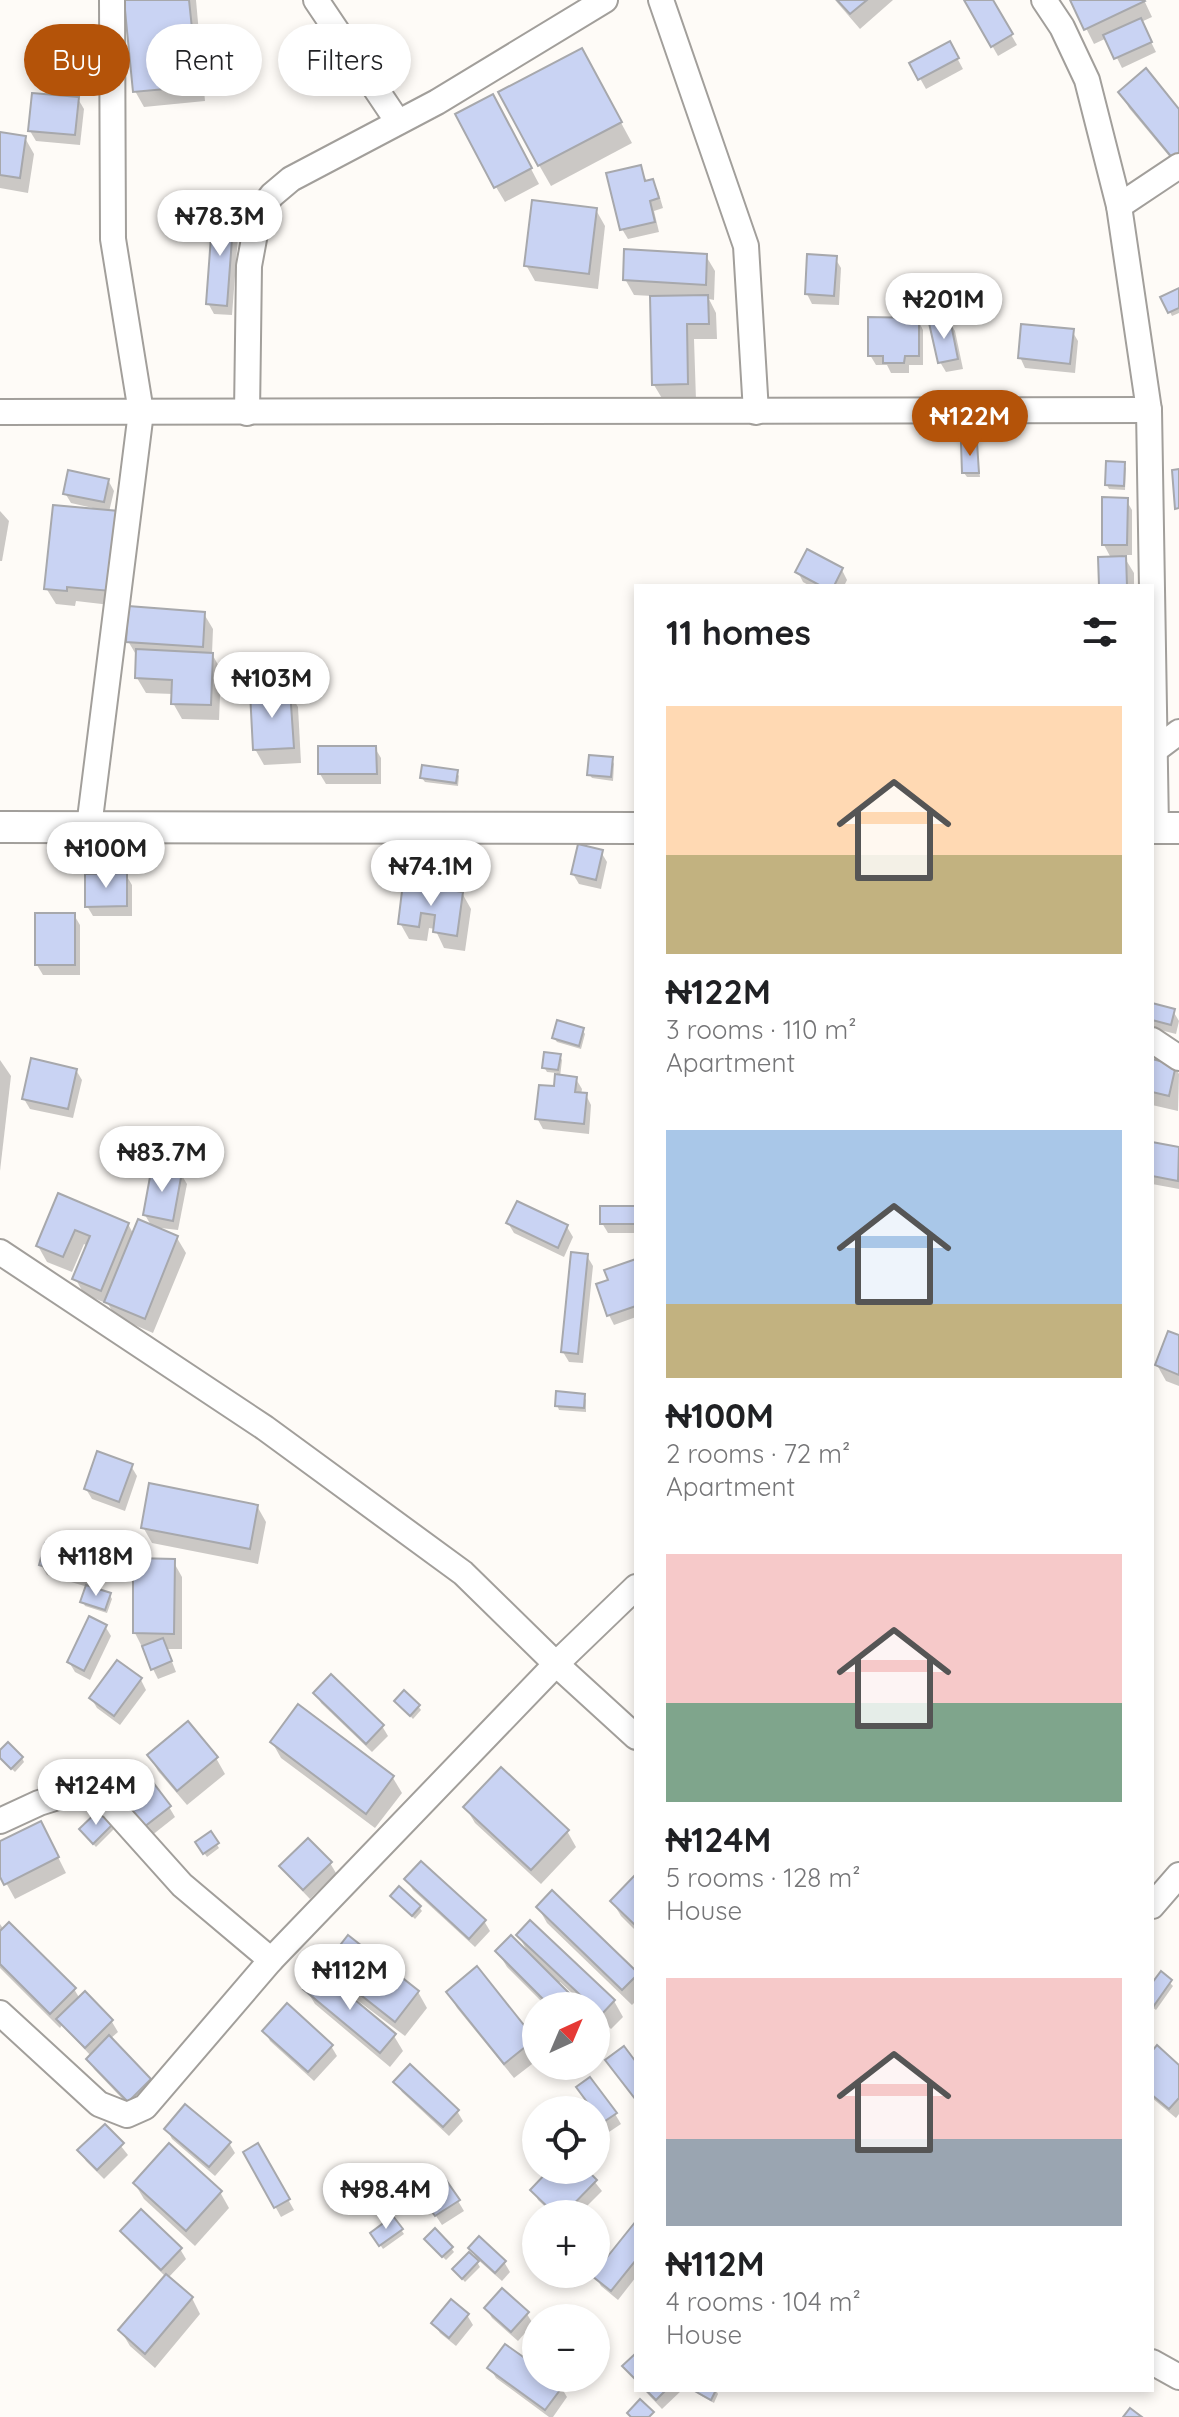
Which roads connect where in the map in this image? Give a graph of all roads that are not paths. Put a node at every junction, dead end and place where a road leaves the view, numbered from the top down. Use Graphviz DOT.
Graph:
graph roads {
  1 [pos="112,0"];
  2 [pos="316,0"];
  3 [pos="605,0"];
  4 [pos="661,0"];
  5 [pos="1044,0"];
  6 [pos="398,122"];
  7 [pos="1179,166"];
  8 [pos="1119,206"];
  9 [pos="1149,410"];
  10 [pos="0,412"];
  11 [pos="141,412"];
  12 [pos="756,412"];
  13 [pos="247,413"];
  14 [pos="1152,584"];
  15 [pos="1154,693"];
  16 [pos="1179,732"];
  17 [pos="1155,750"];
  18 [pos="0,827"];
  19 [pos="89,827"];
  20 [pos="634,828"];
  21 [pos="1162,828"];
  22 [pos="1154,1041"];
  23 [pos="1179,1058"];
  24 [pos="0,1252"];
  25 [pos="634,1589"];
  26 [pos="556,1664"];
  27 [pos="634,1735"];
  28 [pos="0,1821"];
  29 [pos="1179,1875"];
  30 [pos="1154,1904"];
  31 [pos="271,1960"];
  32 [pos="0,2013"];
  33 [pos="1154,2363"];
  34 [pos="1179,2377"];
  1 -- 11 [label="street"];
  2 -- 6 [label="street"];
  3 -- 6 [label="street"];
  4 -- 12 [label="street"];
  5 -- 8 [label="street"];
  6 -- 13 [label="street"];
  7 -- 8 [label="street"];
  8 -- 9 [label="street"];
  9 -- 12 [label="street"];
  9 -- 14 [label="street"];
  10 -- 11 [label="street"];
  11 -- 13 [label="street"];
  11 -- 19 [label="street"];
  12 -- 13 [label="street"];
  15 -- 17 [label="street"];
  16 -- 17 [label="street"];
  17 -- 21 [label="street"];
  18 -- 19 [label="main road"];
  19 -- 20 [label="main road"];
  22 -- 23 [label="street"];
  24 -- 26 [label="street"];
  25 -- 26 [label="street"];
  26 -- 27 [label="street"];
  26 -- 31 [label="street"];
  28 -- 31 [label="street"];
  29 -- 30 [label="street"];
  31 -- 32 [label="street"];
  33 -- 34 [label="street"];
}
